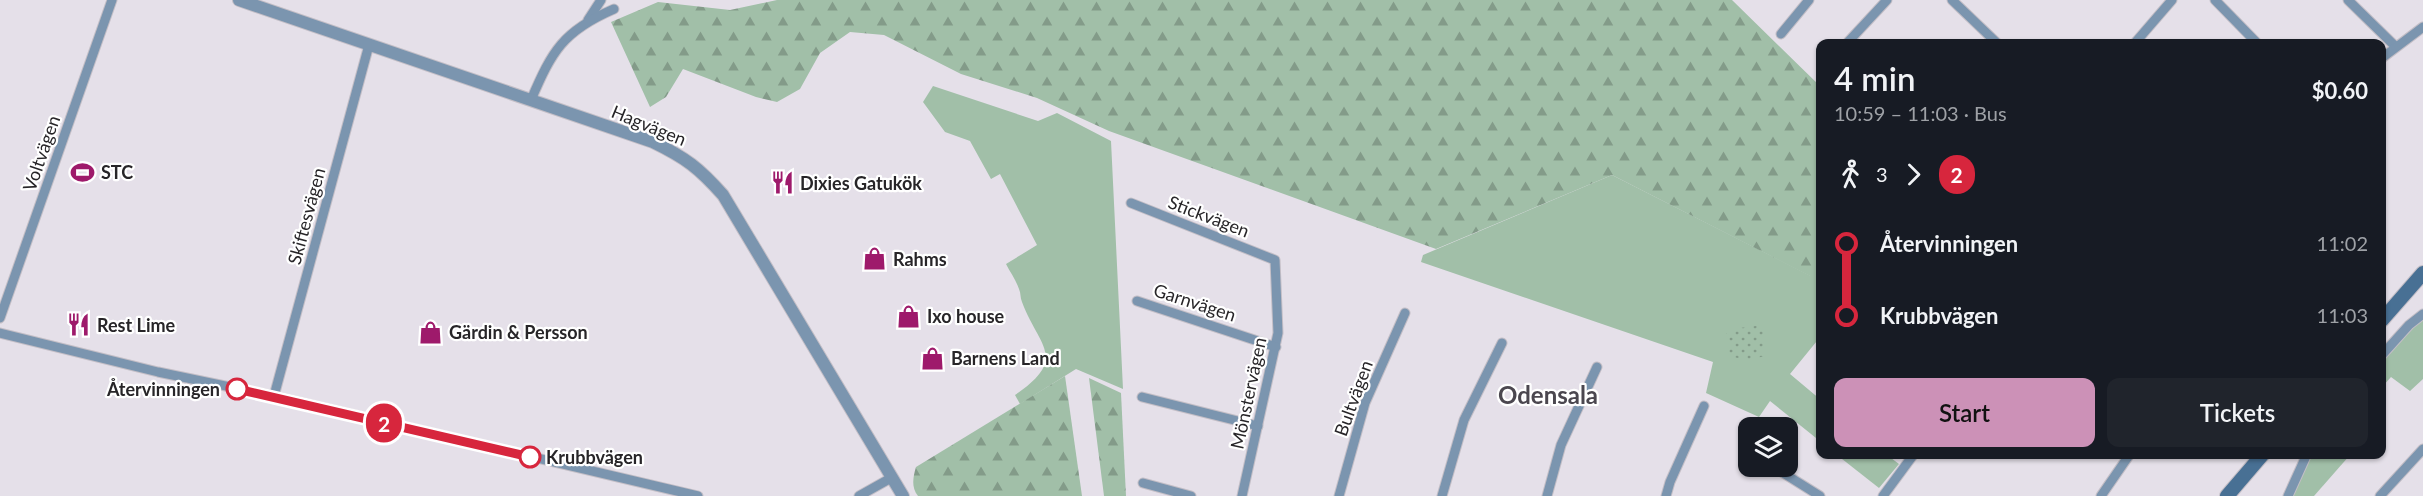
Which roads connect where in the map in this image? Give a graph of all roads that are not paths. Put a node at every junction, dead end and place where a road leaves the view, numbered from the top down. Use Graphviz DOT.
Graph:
graph roads {
  1 [pos="112,0"];
  2 [pos="239,0"];
  3 [pos="601,0"];
  4 [pos="1808,0"];
  5 [pos="1887,0"];
  6 [pos="1952,0"];
  7 [pos="2172,0"];
  8 [pos="2215,0"];
  9 [pos="2355,2"];
  10 [pos="614,9"];
  11 [pos="588,20"];
  12 [pos="2423,27"];
  13 [pos="1781,34"];
  14 [pos="1851,39"];
  15 [pos="1993,39"];
  16 [pos="2138,39"];
  17 [pos="2253,39"];
  18 [pos="369,45"];
  19 [pos="2396,46"];
  20 [pos="2386,55"];
  21 [pos="531,100"];
  22 [pos="1131,203"];
  23 [pos="1275,260"];
  24 [pos="2423,273"];
  25 [pos="2423,284"];
  26 [pos="1137,301"];
  27 [pos="1405,313"];
  28 [pos="2423,314"];
  29 [pos="2386,315"];
  30 [pos="0,318"];
  31 [pos="2386,322"];
  32 [pos="0,333"];
  33 [pos="1502,343"];
  34 [pos="1276,347"];
  35 [pos="2386,351"];
  36 [pos="1597,368"];
  37 [pos="274,396"];
  38 [pos="1142,397"];
  39 [pos="1704,406"];
  40 [pos="1258,426"];
  41 [pos="2423,449"];
  42 [pos="1910,459"];
  43 [pos="2127,459"];
  44 [pos="2259,459"];
  45 [pos="2305,459"];
  46 [pos="1790,477"];
  47 [pos="891,478"];
  48 [pos="1143,483"];
  49 [pos="698,496"];
  50 [pos="859,496"];
  51 [pos="903,496"];
  52 [pos="1191,496"];
  53 [pos="1242,496"];
  54 [pos="1338,496"];
  55 [pos="1442,496"];
  56 [pos="1547,496"];
  57 [pos="1666,496"];
  58 [pos="1820,496"];
  59 [pos="1883,496"];
  60 [pos="2101,496"];
  61 [pos="2227,496"];
  62 [pos="2288,496"];
  63 [pos="2380,496"];
  1 -- 30 [label="street, Voltvägen"];
  2 -- 18 [label="street, Hagvägen"];
  3 -- 11 [label="street"];
  4 -- 13 [label="street"];
  5 -- 14 [label="street"];
  6 -- 15 [label="street"];
  7 -- 16 [label="street"];
  8 -- 17 [label="street"];
  9 -- 19 [label="street"];
  10 -- 11 [label="street"];
  11 -- 21 [label="street"];
  12 -- 19 [label="street"];
  18 -- 21 [label="street, Hagvägen"];
  18 -- 37 [label="street, Skiftesvägen"];
  19 -- 20 [label="street"];
  21 -- 47 [label="street, Hagvägen"];
  22 -- 23 [label="street, Stickvägen"];
  23 -- 34 [label="street, Mönstervägen"];
  24 -- 29 [label="main road"];
  25 -- 31 [label="main road"];
  26 -- 34 [label="street, Garnvägen"];
  27 -- 54 [label="street, Bultvägen"];
  28 -- 35 [label="street"];
  32 -- 37 [label="street"];
  33 -- 55 [label="street"];
  34 -- 40 [label="street, Mönstervägen"];
  36 -- 56 [label="street"];
  37 -- 49 [label="street"];
  38 -- 40 [label="street"];
  39 -- 57 [label="street"];
  40 -- 53 [label="street, Mönstervägen"];
  41 -- 63 [label="street"];
  42 -- 59 [label="street"];
  43 -- 60 [label="street"];
  44 -- 61 [label="main road"];
  45 -- 62 [label="street"];
  46 -- 58 [label="street"];
  47 -- 50 [label="street"];
  47 -- 51 [label="street, Hagvägen"];
  48 -- 52 [label="street"];
}
